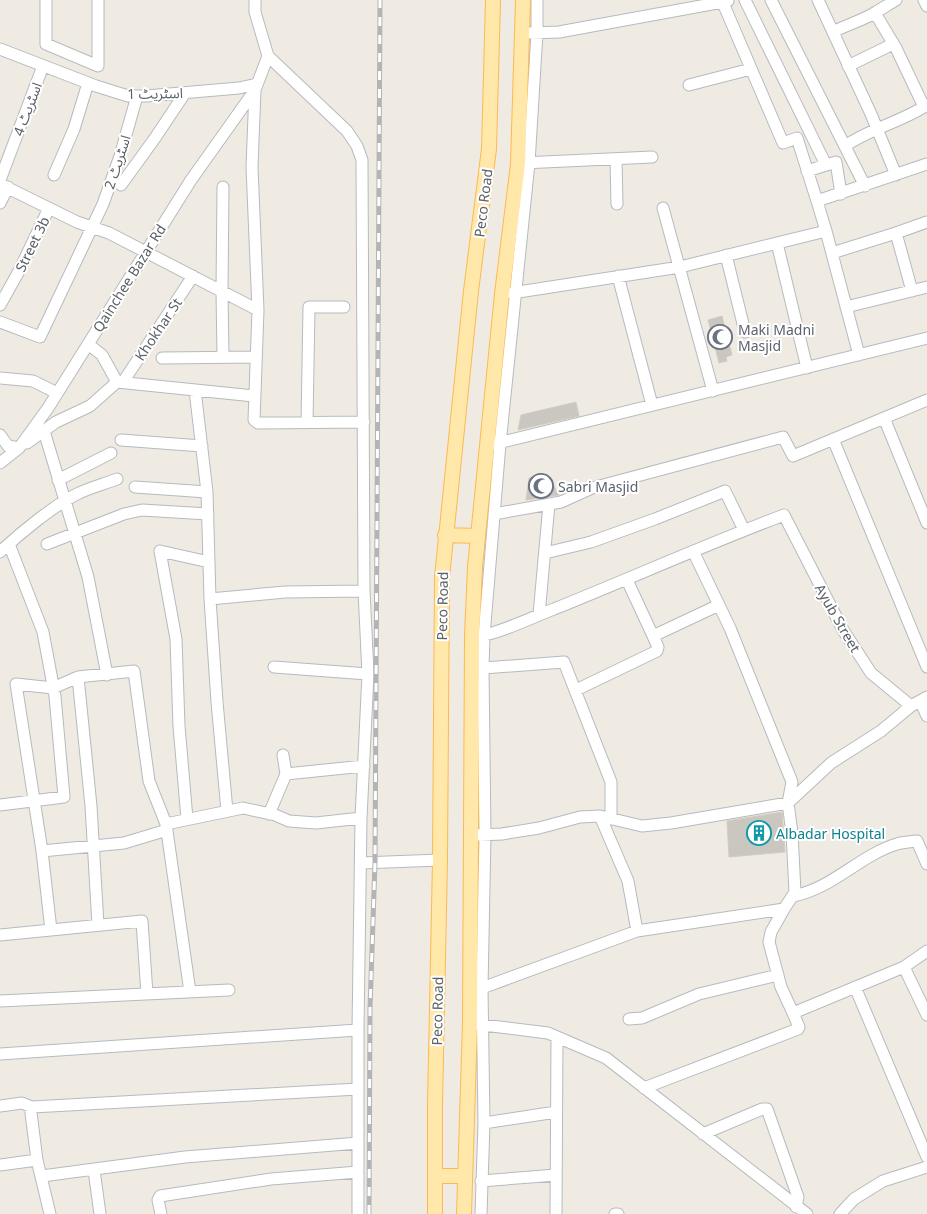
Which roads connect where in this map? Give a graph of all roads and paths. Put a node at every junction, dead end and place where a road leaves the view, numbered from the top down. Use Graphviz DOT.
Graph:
graph roads {
  1 [pos="46,0"];
  2 [pos="98,0"];
  3 [pos="255,0"];
  4 [pos="492,0"];
  5 [pos="523,0"];
  6 [pos="537,0"];
  7 [pos="745,0"];
  8 [pos="771,0"];
  9 [pos="818,0"];
  10 [pos="896,0"];
  11 [pos="924,0"];
  12 [pos="727,1"];
  13 [pos="927,6"];
  14 [pos="876,13"];
  15 [pos="833,32"];
  16 [pos="522,33"];
  17 [pos="537,33"];
  18 [pos="893,44"];
  19 [pos="1,51"];
  20 [pos="268,56"];
  21 [pos="43,66"];
  22 [pos="848,66"];
  23 [pos="751,69"];
  24 [pos="88,83"];
  25 [pos="689,85"];
  26 [pos="256,86"];
  27 [pos="185,93"];
  28 [pos="137,96"];
  29 [pos="925,106"];
  30 [pos="876,128"];
  31 [pos="845,146"];
  32 [pos="652,157"];
  33 [pos="616,159"];
  34 [pos="524,163"];
  35 [pos="927,164"];
  36 [pos="826,165"];
  37 [pos="808,171"];
  38 [pos="54,175"];
  39 [pos="896,175"];
  40 [pos="112,179"];
  41 [pos="3,184"];
  42 [pos="865,186"];
  43 [pos="223,187"];
  44 [pos="841,194"];
  45 [pos="817,201"];
  46 [pos="0,202"];
  47 [pos="617,204"];
  48 [pos="49,208"];
  49 [pos="663,208"];
  50 [pos="927,222"];
  51 [pos="93,227"];
  52 [pos="826,232"];
  53 [pos="896,233"];
  54 [pos="778,243"];
  55 [pos="145,252"];
  56 [pos="832,253"];
  57 [pos="726,256"];
  58 [pos="680,267"];
  59 [pos="193,276"];
  60 [pos="618,276"];
  61 [pos="927,287"];
  62 [pos="222,291"];
  63 [pos="912,291"];
  64 [pos="517,292"];
  65 [pos="502,294"];
  66 [pos="0,306"];
  67 [pos="344,307"];
  68 [pos="846,307"];
  69 [pos="258,310"];
  70 [pos="0,322"];
  71 [pos="745,332"];
  72 [pos="926,343"];
  73 [pos="88,344"];
  74 [pos="859,355"];
  75 [pos="223,357"];
  76 [pos="256,357"];
  77 [pos="162,358"];
  78 [pos="807,368"];
  79 [pos="0,378"];
  80 [pos="120,382"];
  81 [pos="195,390"];
  82 [pos="713,391"];
  83 [pos="57,393"];
  84 [pos="254,396"];
  85 [pos="927,400"];
  86 [pos="652,405"];
  87 [pos="884,418"];
  88 [pos="364,422"];
  89 [pos="307,423"];
  90 [pos="44,431"];
  91 [pos="0,435"];
  92 [pos="833,439"];
  93 [pos="121,440"];
  94 [pos="493,444"];
  95 [pos="202,446"];
  96 [pos="19,448"];
  97 [pos="111,453"];
  98 [pos="0,463"];
  99 [pos="117,479"];
  100 [pos="58,480"];
  101 [pos="135,487"];
  102 [pos="207,492"];
  103 [pos="64,502"];
  104 [pos="549,504"];
  105 [pos="208,514"];
  106 [pos="494,514"];
  107 [pos="927,523"];
  108 [pos="744,530"];
  109 [pos="74,532"];
  110 [pos="445,535"];
  111 [pos="478,536"];
  112 [pos="9,544"];
  113 [pos="47,544"];
  114 [pos="693,551"];
  115 [pos="0,552"];
  116 [pos="545,553"];
  117 [pos="209,562"];
  118 [pos="627,580"];
  119 [pos="364,591"];
  120 [pos="210,599"];
  121 [pos="719,605"];
  122 [pos="539,615"];
  123 [pos="478,636"];
  124 [pos="653,636"];
  125 [pos="274,667"];
  126 [pos="927,667"];
  127 [pos="483,668"];
  128 [pos="368,674"];
  129 [pos="107,675"];
  130 [pos="78,677"];
  131 [pos="53,688"];
  132 [pos="576,690"];
  133 [pos="919,701"];
  134 [pos="927,716"];
  135 [pos="283,755"];
  136 [pos="364,766"];
  137 [pos="286,774"];
  138 [pos="34,801"];
  139 [pos="788,803"];
  140 [pos="0,805"];
  141 [pos="226,811"];
  142 [pos="269,814"];
  143 [pos="600,816"];
  144 [pos="361,818"];
  145 [pos="187,819"];
  146 [pos="612,819"];
  147 [pos="167,827"];
  148 [pos="479,835"];
  149 [pos="92,846"];
  150 [pos="42,851"];
  151 [pos="924,852"];
  152 [pos="440,860"];
  153 [pos="361,863"];
  154 [pos="927,864"];
  155 [pos="793,896"];
  156 [pos="784,908"];
  157 [pos="98,925"];
  158 [pos="51,930"];
  159 [pos="637,930"];
  160 [pos="0,935"];
  161 [pos="927,951"];
  162 [pos="904,967"];
  163 [pos="778,975"];
  164 [pos="855,987"];
  165 [pos="482,988"];
  166 [pos="229,990"];
  167 [pos="190,992"];
  168 [pos="147,994"];
  169 [pos="0,1001"];
  170 [pos="793,1013"];
  171 [pos="927,1015"];
  172 [pos="629,1019"];
  173 [pos="476,1024"];
  174 [pos="358,1030"];
  175 [pos="557,1037"];
  176 [pos="0,1054"];
  177 [pos="644,1088"];
  178 [pos="358,1089"];
  179 [pos="0,1106"];
  180 [pos="556,1112"];
  181 [pos="31,1113"];
  182 [pos="484,1122"];
  183 [pos="702,1134"];
  184 [pos="358,1143"];
  185 [pos="927,1157"];
  186 [pos="38,1160"];
  187 [pos="0,1165"];
  188 [pos="927,1167"];
  189 [pos="94,1170"];
  190 [pos="358,1172"];
  191 [pos="556,1175"];
  192 [pos="42,1176"];
  193 [pos="435,1176"];
  194 [pos="465,1176"];
  195 [pos="480,1181"];
  196 [pos="796,1206"];
  197 [pos="50,1214"];
  198 [pos="100,1214"];
  199 [pos="161,1214"];
  200 [pos="358,1214"];
  201 [pos="435,1214"];
  202 [pos="464,1214"];
  203 [pos="481,1214"];
  204 [pos="556,1214"];
  205 [pos="807,1214"];
  206 [pos="840,1214"];
  1 -- 2 [label="street"];
  3 -- 20 [label="street"];
  4 -- 110 [label="main road, Peco Road"];
  5 -- 16 [label="main road"];
  6 -- 17 [label="street"];
  7 -- 36 [label="street"];
  8 -- 31 [label="street"];
  9 -- 15 [label="street"];
  10 -- 14 [label="street"];
  11 -- 13 [label="street"];
  12 -- 17 [label="street"];
  12 -- 23 [label="street"];
  14 -- 15 [label="street"];
  14 -- 18 [label="street"];
  15 -- 22 [label="street"];
  16 -- 17 [label="street"];
  16 -- 34 [label="main road"];
  17 -- 34 [label="street"];
  18 -- 22 [label="street"];
  18 -- 29 [label="street"];
  19 -- 21 [label="street, اسٹریٹ 1"];
  20 -- 26 [label="street"];
  20 -- 88 [label="street"];
  21 -- 24 [label="street, اسٹریٹ 1"];
  21 -- 41 [label="street, اسٹریٹ 4"];
  22 -- 30 [label="street"];
  23 -- 25 [label="street"];
  23 -- 37 [label="street"];
  24 -- 28 [label="street, اسٹریٹ 1"];
  24 -- 38 [label="street"];
  26 -- 27 [label="street, اسٹریٹ 1"];
  26 -- 55 [label="street, Qainchee Bazar Rd"];
  26 -- 69 [label="street"];
  27 -- 28 [label="street, اسٹریٹ 1"];
  27 -- 40 [label="street"];
  28 -- 40 [label="street, اسٹریٹ 2"];
  29 -- 30 [label="street"];
  30 -- 31 [label="street"];
  30 -- 39 [label="street"];
  31 -- 42 [label="street"];
  32 -- 33 [label="street"];
  33 -- 34 [label="street"];
  33 -- 47 [label="street"];
  34 -- 64 [label="street"];
  34 -- 65 [label="main road"];
  35 -- 39 [label="street"];
  36 -- 37 [label="street"];
  36 -- 44 [label="street"];
  37 -- 45 [label="street"];
  39 -- 42 [label="street"];
  40 -- 51 [label="street, اسٹریٹ 2"];
  41 -- 46 [label="street, اسٹریٹ 4"];
  41 -- 48 [label="street"];
  42 -- 44 [label="street"];
  43 -- 62 [label="street"];
  44 -- 45 [label="street"];
  45 -- 52 [label="street"];
  48 -- 51 [label="street"];
  48 -- 66 [label="street, Street 3b"];
  49 -- 58 [label="street"];
  50 -- 53 [label="street"];
  51 -- 55 [label="street"];
  51 -- 70 [label="street, اسٹریٹ 2"];
  52 -- 54 [label="street"];
  52 -- 56 [label="street"];
  53 -- 56 [label="street"];
  53 -- 63 [label="street"];
  54 -- 57 [label="street"];
  54 -- 78 [label="street"];
  55 -- 59 [label="street"];
  55 -- 73 [label="street, Qainchee Bazar Rd"];
  56 -- 68 [label="street"];
  57 -- 58 [label="street"];
  57 -- 71 [label="street"];
  58 -- 60 [label="street"];
  58 -- 82 [label="street"];
  59 -- 62 [label="street"];
  59 -- 80 [label="street, Khokhar St"];
  60 -- 64 [label="street"];
  60 -- 86 [label="street"];
  61 -- 63 [label="street"];
  62 -- 69 [label="street"];
  62 -- 75 [label="street"];
  63 -- 68 [label="street"];
  64 -- 65 [label="street"];
  64 -- 94 [label="street"];
  65 -- 94 [label="main road"];
  67 -- 89 [label="street"];
  68 -- 74 [label="street"];
  69 -- 76 [label="street"];
  72 -- 74 [label="street"];
  73 -- 80 [label="street"];
  73 -- 83 [label="street, Qainchee Bazar Rd"];
  74 -- 78 [label="street"];
  75 -- 76 [label="street"];
  75 -- 77 [label="street"];
  76 -- 84 [label="street"];
  78 -- 82 [label="street"];
  79 -- 83 [label="street"];
  80 -- 81 [label="street"];
  80 -- 90 [label="street, Khokhar St"];
  81 -- 84 [label="street"];
  81 -- 95 [label="street"];
  82 -- 86 [label="street"];
  83 -- 96 [label="street, Qainchee Bazar Rd"];
  84 -- 89 [label="street"];
  85 -- 87 [label="street"];
  86 -- 94 [label="street"];
  87 -- 92 [label="street"];
  87 -- 107 [label="street"];
  88 -- 89 [label="street"];
  88 -- 119 [label="street"];
  90 -- 96 [label="street, Khokhar St"];
  90 -- 100 [label="street"];
  91 -- 96 [label="street"];
  92 -- 104 [label="street"];
  92 -- 126 [label="street"];
  93 -- 95 [label="street"];
  94 -- 106 [label="street"];
  94 -- 111 [label="main road"];
  95 -- 102 [label="street"];
  96 -- 98 [label="street, Qainchee Bazar Rd"];
  97 -- 100 [label="street"];
  99 -- 103 [label="street"];
  100 -- 103 [label="street"];
  101 -- 102 [label="street"];
  102 -- 105 [label="street"];
  103 -- 109 [label="street"];
  103 -- 112 [label="street"];
  104 -- 106 [label="street"];
  104 -- 116 [label="street"];
  105 -- 109 [label="street"];
  105 -- 117 [label="street"];
  106 -- 123 [label="street"];
  108 -- 114 [label="street"];
  108 -- 116 [label="street"];
  108 -- 133 [label="street, Ayub Street"];
  109 -- 113 [label="street"];
  109 -- 129 [label="street"];
  110 -- 111 [label="main road"];
  110 -- 152 [label="main road, Peco Road"];
  111 -- 123 [label="main road"];
  112 -- 115 [label="street"];
  112 -- 131 [label="street"];
  114 -- 118 [label="street"];
  114 -- 121 [label="street"];
  116 -- 122 [label="street"];
  117 -- 120 [label="street"];
  117 -- 145 [label="street"];
  118 -- 122 [label="street"];
  118 -- 124 [label="street"];
  119 -- 120 [label="street"];
  119 -- 128 [label="street"];
  120 -- 141 [label="street"];
  121 -- 124 [label="street"];
  121 -- 139 [label="street"];
  122 -- 123 [label="street"];
  123 -- 127 [label="street"];
  123 -- 148 [label="main road"];
  124 -- 132 [label="street"];
  125 -- 128 [label="street"];
  127 -- 132 [label="street"];
  127 -- 148 [label="street"];
  128 -- 136 [label="street"];
  129 -- 130 [label="street"];
  129 -- 147 [label="street"];
  130 -- 131 [label="street"];
  130 -- 149 [label="street"];
  131 -- 138 [label="street"];
  131 -- 138 [label="street"];
  132 -- 146 [label="street"];
  133 -- 134 [label="street"];
  133 -- 139 [label="street"];
  135 -- 137 [label="street"];
  136 -- 137 [label="street"];
  136 -- 144 [label="street"];
  137 -- 142 [label="street"];
  138 -- 140 [label="street"];
  138 -- 150 [label="street"];
  139 -- 146 [label="street"];
  139 -- 155 [label="street"];
  141 -- 142 [label="street"];
  141 -- 145 [label="street"];
  142 -- 144 [label="street"];
  143 -- 146 [label="street"];
  143 -- 148 [label="street"];
  143 -- 159 [label="street"];
  144 -- 153 [label="street"];
  145 -- 147 [label="street"];
  147 -- 149 [label="street"];
  147 -- 167 [label="street"];
  148 -- 165 [label="street"];
  148 -- 173 [label="main road"];
  149 -- 150 [label="street"];
  149 -- 157 [label="street"];
  150 -- 158 [label="street"];
  151 -- 154 [label="street"];
  151 -- 155 [label="street"];
  152 -- 153 [label="street"];
  152 -- 193 [label="main road, Peco Road"];
  153 -- 174 [label="street"];
  155 -- 156 [label="street"];
  156 -- 159 [label="street"];
  156 -- 163 [label="street"];
  157 -- 158 [label="street"];
  157 -- 168 [label="street"];
  158 -- 160 [label="street"];
  159 -- 165 [label="street"];
  161 -- 162 [label="street"];
  162 -- 164 [label="street"];
  162 -- 171 [label="street"];
  163 -- 170 [label="street"];
  163 -- 172 [label="street"];
  164 -- 170 [label="street"];
  164 -- 185 [label="street"];
  165 -- 173 [label="street"];
  166 -- 167 [label="street"];
  167 -- 168 [label="street"];
  168 -- 169 [label="street"];
  170 -- 177 [label="street"];
  173 -- 175 [label="street"];
  173 -- 182 [label="street"];
  173 -- 194 [label="main road"];
  174 -- 176 [label="street"];
  174 -- 178 [label="street"];
  175 -- 177 [label="street"];
  175 -- 180 [label="street"];
  177 -- 183 [label="street"];
  178 -- 179 [label="street"];
  178 -- 184 [label="street"];
  180 -- 182 [label="street"];
  180 -- 191 [label="street"];
  181 -- 186 [label="street"];
  182 -- 195 [label="street"];
  183 -- 196 [label="street"];
  183 -- 196 [label="street"];
  184 -- 189 [label="street"];
  184 -- 190 [label="street"];
  186 -- 187 [label="street"];
  186 -- 192 [label="street"];
  188 -- 206 [label="street"];
  189 -- 192 [label="street"];
  189 -- 198 [label="street"];
  190 -- 199 [label="street"];
  190 -- 200 [label="street"];
  191 -- 195 [label="street"];
  191 -- 204 [label="street"];
  192 -- 197 [label="street"];
  193 -- 194 [label="main road"];
  193 -- 201 [label="main road, Peco Road"];
  194 -- 202 [label="main road"];
  195 -- 203 [label="street"];
  196 -- 205 [label="street"];
}
